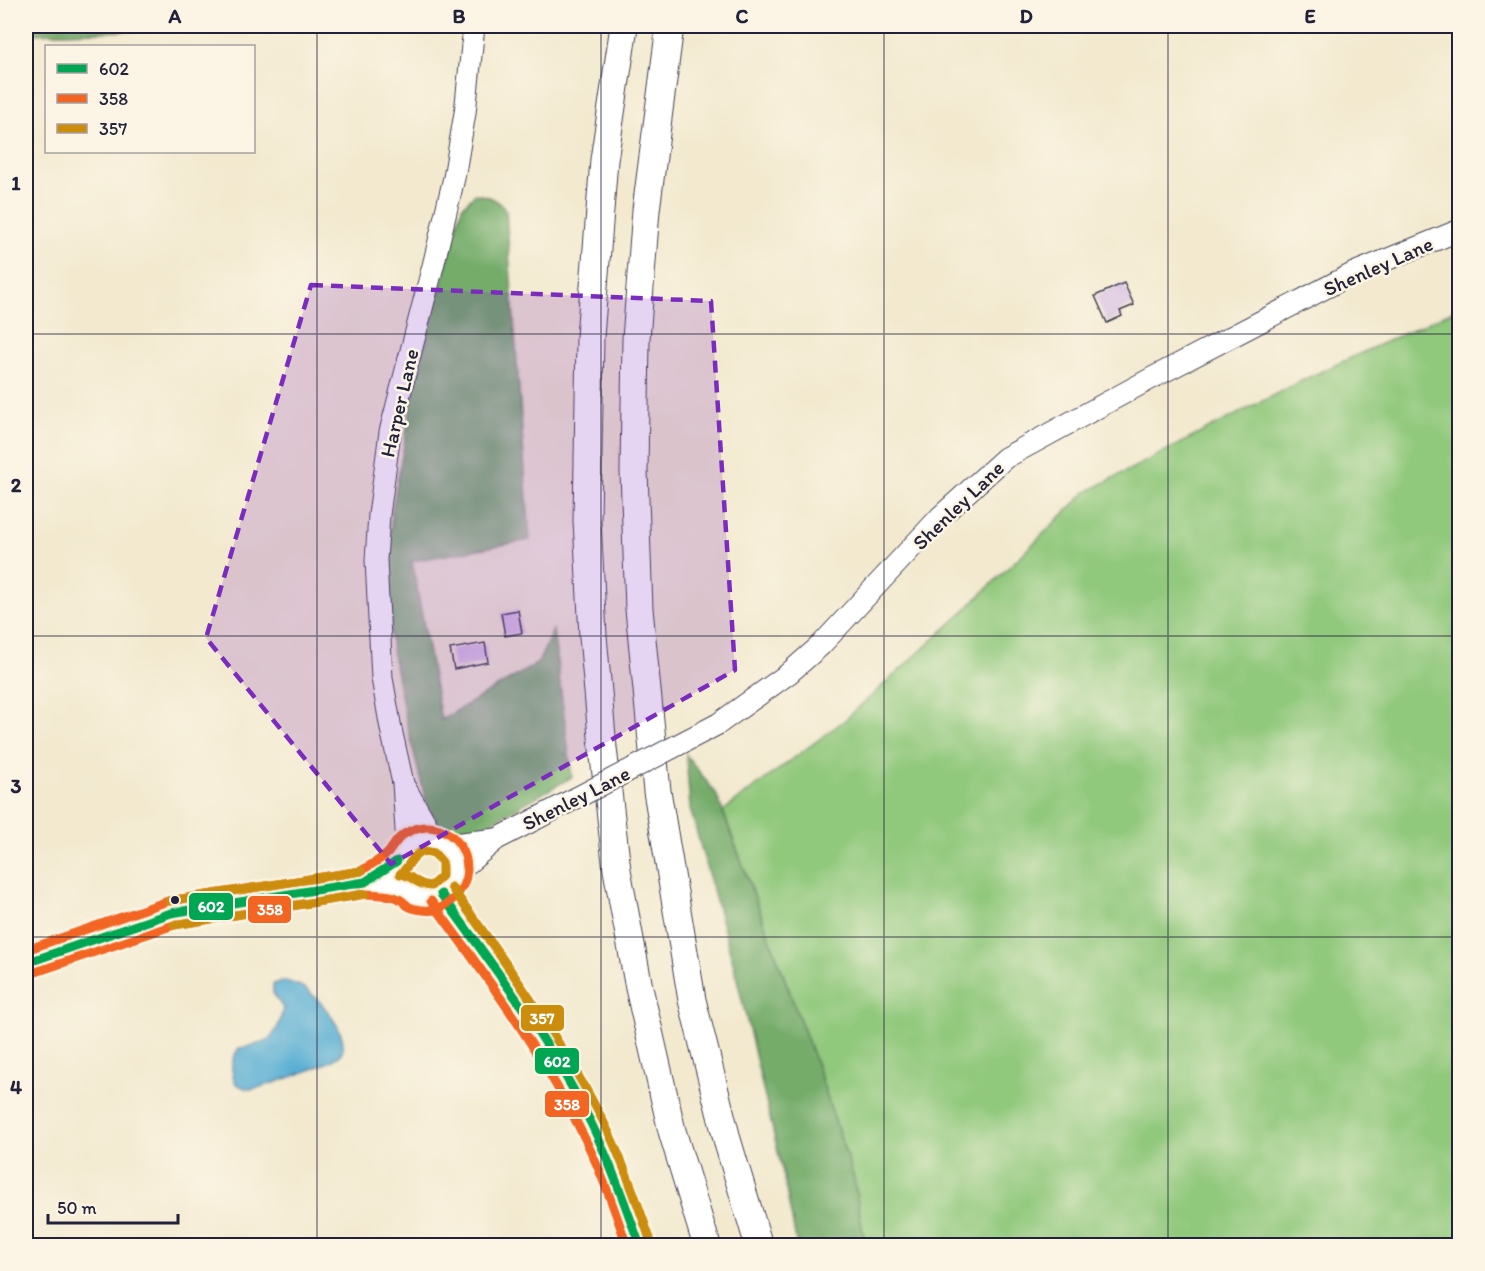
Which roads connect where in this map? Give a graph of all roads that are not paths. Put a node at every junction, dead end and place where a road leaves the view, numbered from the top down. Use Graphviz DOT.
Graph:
graph roads {
  1 [pos="474,26"];
  2 [pos="624,26"];
  3 [pos="670,26"];
  4 [pos="1460,230"];
  5 [pos="403,783"];
  6 [pos="497,839"];
  7 [pos="440,842"];
  8 [pos="402,853"];
  9 [pos="455,874"];
  10 [pos="365,882"];
  11 [pos="402,886"];
  12 [pos="441,894"];
  13 [pos="26,963"];
  14 [pos="640,1245"];
  15 [pos="707,1245"];
  16 [pos="759,1245"];
  1 -- 5 [label="main road, Harper Lane"];
  2 -- 15 [label="highway"];
  3 -- 16 [label="highway"];
  4 -- 6 [label="main road, Shenley Lane, bridge"];
  5 -- 7 [label="main road, Harper Lane"];
  5 -- 8 [label="main road, Harper Lane"];
  6 -- 7 [label="main road, Shenley Lane"];
  6 -- 9 [label="main road, Shenley Lane"];
  7 -- 8 [label="main road"];
  7 -- 9 [label="main road"];
  8 -- 10 [label="main road"];
  8 -- 11 [label="main road"];
  9 -- 12 [label="main road"];
  10 -- 11 [label="main road"];
  10 -- 13 [label="main road"];
  11 -- 12 [label="main road"];
  12 -- 14 [label="main road"];
}
